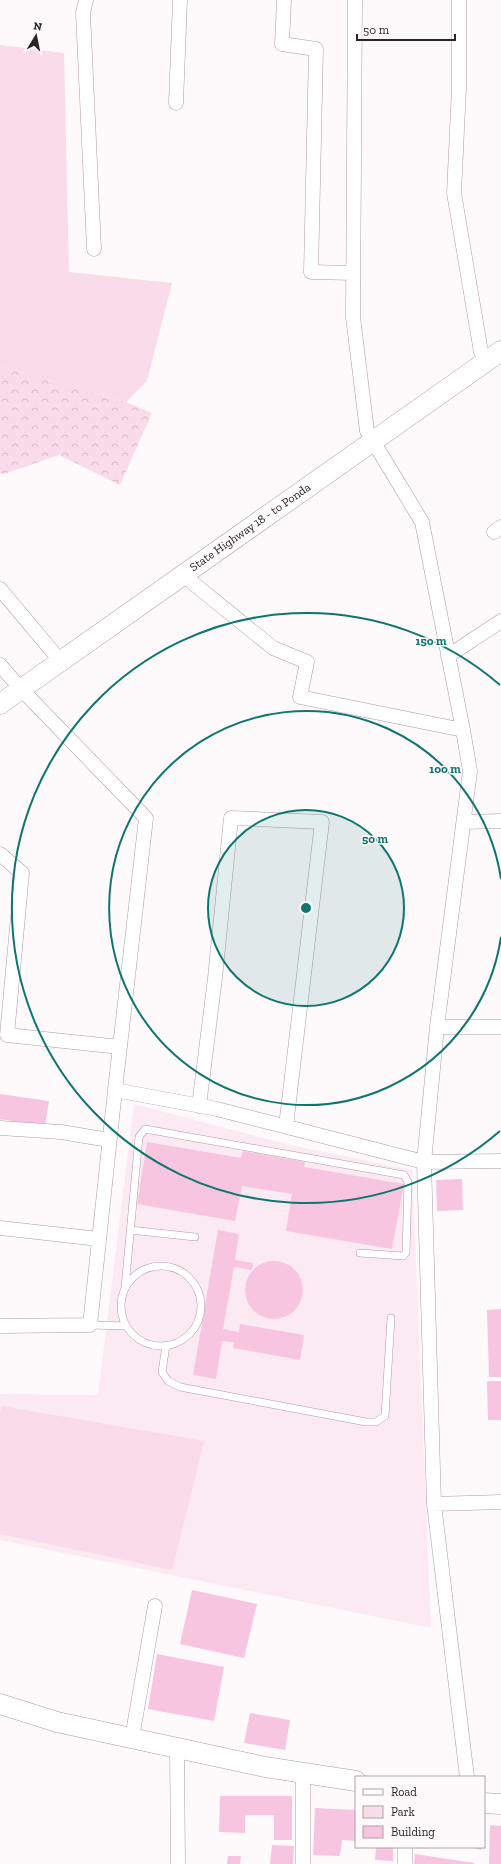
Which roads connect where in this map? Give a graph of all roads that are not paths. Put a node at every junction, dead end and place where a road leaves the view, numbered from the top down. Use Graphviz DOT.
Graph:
graph roads {
  1 [pos="86,0"];
  2 [pos="180,0"];
  3 [pos="284,0"];
  4 [pos="355,0"];
  5 [pos="459,0"];
  6 [pos="176,103"];
  7 [pos="94,249"];
  8 [pos="353,273"];
  9 [pos="501,337"];
  10 [pos="501,351"];
  11 [pos="480,352"];
  12 [pos="370,436"];
  13 [pos="184,575"];
  14 [pos="0,589"];
  15 [pos="501,621"];
  16 [pos="53,652"];
  17 [pos="448,656"];
  18 [pos="0,666"];
  19 [pos="12,686"];
  20 [pos="0,704"];
  21 [pos="463,730"];
  22 [pos="501,821"];
  23 [pos="464,822"];
  24 [pos="0,854"];
  25 [pos="437,1027"];
  26 [pos="501,1027"];
  27 [pos="3,1034"];
  28 [pos="120,1047"];
  29 [pos="115,1090"];
  30 [pos="199,1106"];
  31 [pos="286,1126"];
  32 [pos="0,1128"];
  33 [pos="110,1140"];
  34 [pos="501,1161"];
  35 [pos="424,1162"];
  36 [pos="0,1228"];
  37 [pos="130,1230"];
  38 [pos="194,1237"];
  39 [pos="99,1239"];
  40 [pos="360,1253"];
  41 [pos="125,1288"];
  42 [pos="391,1318"];
  43 [pos="90,1325"];
  44 [pos="0,1326"];
  45 [pos="126,1326"];
  46 [pos="166,1346"];
  47 [pos="501,1502"];
  48 [pos="434,1504"];
  49 [pos="155,1606"];
  50 [pos="0,1704"];
  51 [pos="132,1738"];
  52 [pos="177,1748"];
  53 [pos="303,1773"];
  54 [pos="466,1776"];
  55 [pos="355,1782"];
  56 [pos="485,1803"];
  57 [pos="501,1804"];
  58 [pos="405,1848"];
  59 [pos="178,1864"];
  60 [pos="304,1864"];
  61 [pos="405,1864"];
  1 -- 7 [label="street"];
  2 -- 6 [label="street"];
  3 -- 8 [label="street"];
  4 -- 8 [label="street"];
  5 -- 11 [label="street"];
  8 -- 12 [label="street"];
  9 -- 11 [label="main road, State Highway 18 - to Ponda"];
  10 -- 12 [label="main road, State Highway 18 - to Ponda"];
  11 -- 12 [label="main road, State Highway 18 - to Ponda"];
  12 -- 13 [label="main road, State Highway 18 - to Ponda"];
  12 -- 16 [label="main road, State Highway 18 - to Ponda"];
  12 -- 17 [label="street"];
  13 -- 19 [label="main road, State Highway 18 - to Ponda"];
  13 -- 21 [label="street"];
  14 -- 16 [label="street"];
  15 -- 17 [label="street"];
  16 -- 19 [label="main road, State Highway 18 - to Ponda"];
  17 -- 21 [label="street"];
  18 -- 19 [label="street"];
  19 -- 20 [label="main road, State Highway 18 - to Ponda"];
  19 -- 28 [label="street"];
  21 -- 23 [label="street"];
  22 -- 23 [label="street"];
  23 -- 25 [label="street"];
  24 -- 27 [label="street"];
  25 -- 26 [label="street"];
  25 -- 35 [label="street"];
  27 -- 28 [label="street"];
  28 -- 29 [label="street"];
  29 -- 30 [label="street"];
  29 -- 33 [label="street"];
  30 -- 31 [label="street"];
  30 -- 31 [label="street"];
  31 -- 35 [label="street"];
  32 -- 33 [label="street"];
  33 -- 39 [label="street"];
  34 -- 35 [label="street"];
  35 -- 48 [label="street"];
  36 -- 39 [label="street"];
  37 -- 38 [label="lane"];
  37 -- 40 [label="lane"];
  37 -- 41 [label="lane"];
  39 -- 43 [label="street"];
  41 -- 45 [label="lane"];
  41 -- 46 [label="lane"];
  42 -- 46 [label="lane"];
  43 -- 44 [label="street"];
  43 -- 45 [label="lane"];
  45 -- 46 [label="lane"];
  47 -- 48 [label="street"];
  48 -- 54 [label="street"];
  49 -- 51 [label="street"];
  50 -- 51 [label="main road"];
  51 -- 52 [label="main road"];
  52 -- 53 [label="main road"];
  52 -- 59 [label="street"];
  53 -- 55 [label="main road"];
  53 -- 60 [label="street"];
  56 -- 57 [label="main road"];
  58 -- 61 [label="street"];
}
